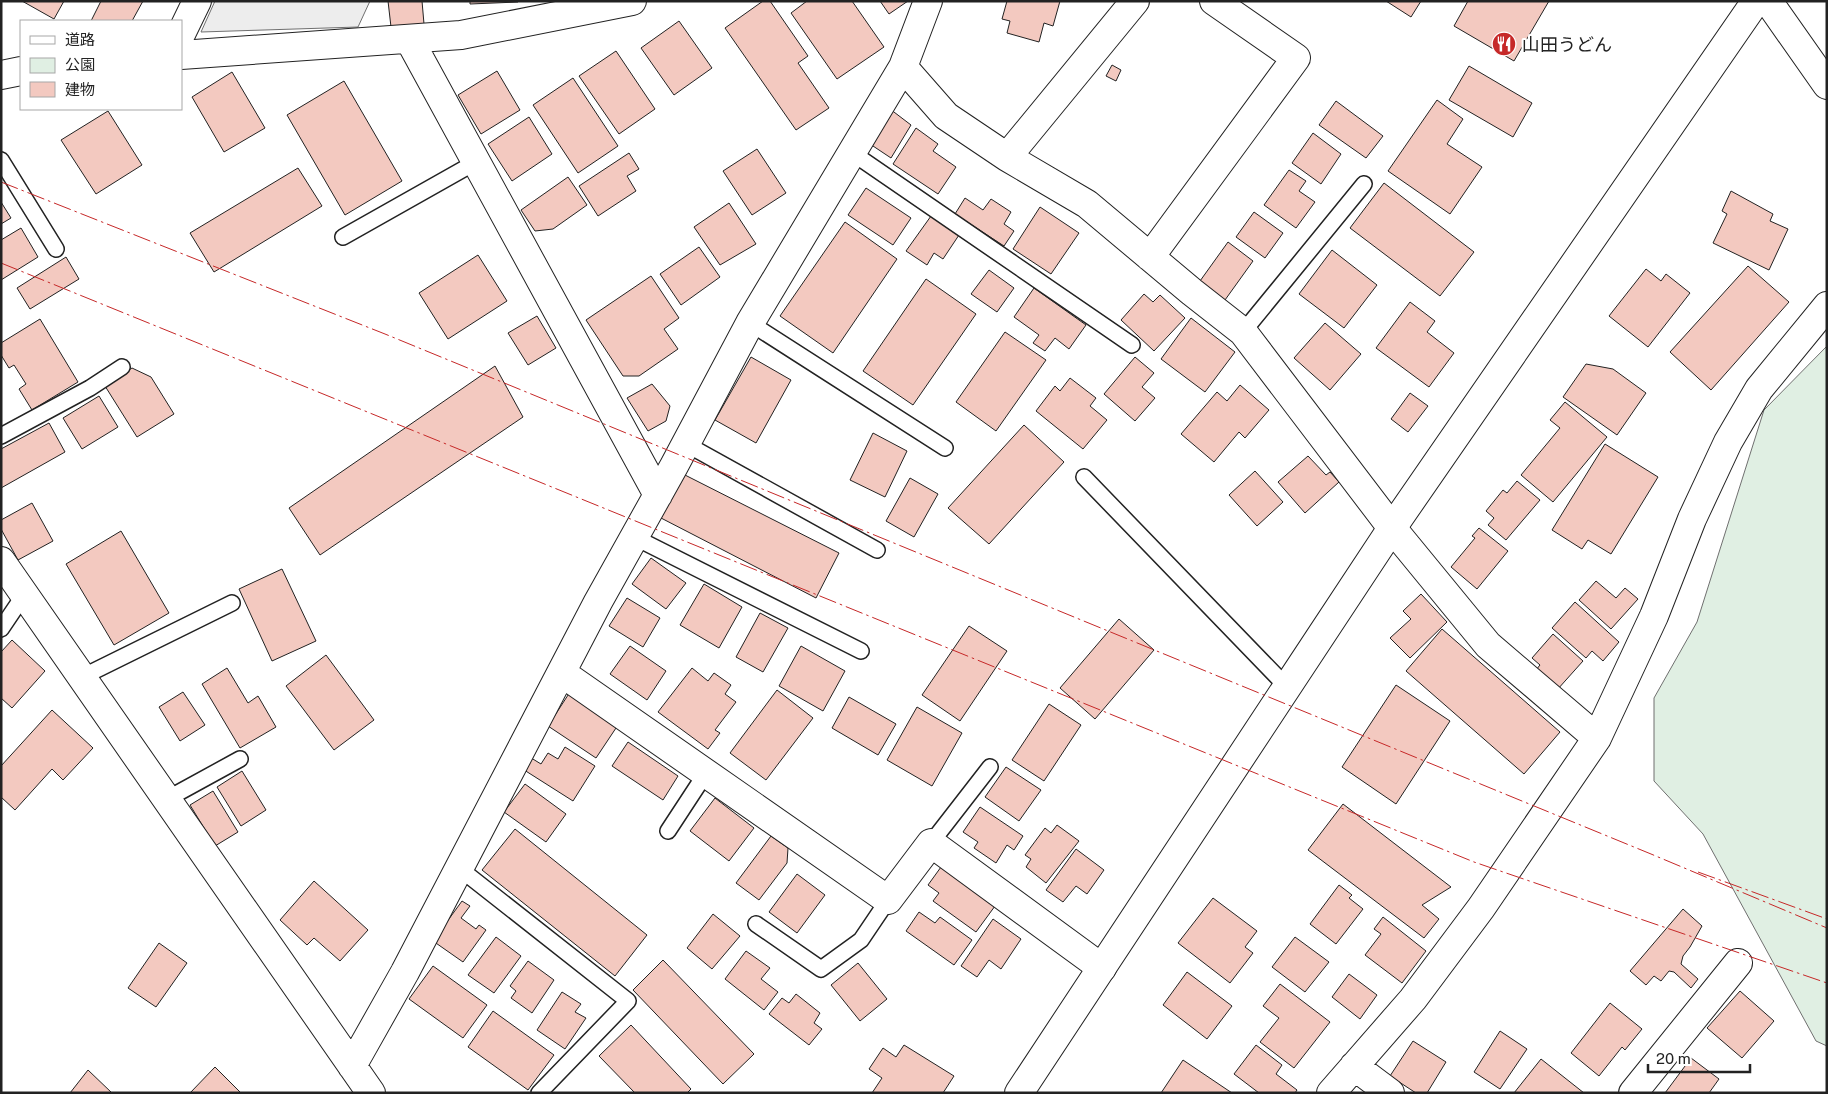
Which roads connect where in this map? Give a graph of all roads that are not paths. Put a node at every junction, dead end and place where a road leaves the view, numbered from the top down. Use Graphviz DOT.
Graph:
graph roads {
  1 [pos="197,1"];
  2 [pos="632,1"];
  3 [pos="928,1"];
  4 [pos="1135,1"];
  5 [pos="1214,1"];
  6 [pos="1756,1"];
  7 [pos="1768,1"];
  8 [pos="182,32"];
  9 [pos="409,39"];
  10 [pos="182,55"];
  11 [pos="903,66"];
  12 [pos="20,71"];
  13 [pos="1,75"];
  14 [pos="1827,85"];
  15 [pos="851,152"];
  16 [pos="1007,157"];
  17 [pos="1,160"];
  18 [pos="476,162"];
  19 [pos="1364,184"];
  20 [pos="343,237"];
  21 [pos="56,248"];
  22 [pos="1150,257"];
  23 [pos="1827,306"];
  24 [pos="750,323"];
  25 [pos="1242,332"];
  26 [pos="1132,345"];
  27 [pos="122,367"];
  28 [pos="1,436"];
  29 [pos="686,444"];
  30 [pos="945,448"];
  31 [pos="1084,477"];
  32 [pos="658,495"];
  33 [pos="1392,528"];
  34 [pos="634,537"];
  35 [pos="877,550"];
  36 [pos="1,561"];
  37 [pos="24,595"];
  38 [pos="232,603"];
  39 [pos="1,629"];
  40 [pos="861,651"];
  41 [pos="562,673"];
  42 [pos="82,677"];
  43 [pos="1287,687"];
  44 [pos="1597,738"];
  45 [pos="240,759"];
  46 [pos="990,767"];
  47 [pos="706,773"];
  48 [pos="167,799"];
  49 [pos="668,831"];
  50 [pos="931,843"];
  51 [pos="459,868"];
  52 [pos="888,900"];
  53 [pos="756,924"];
  54 [pos="1738,963"];
  55 [pos="1102,968"];
  56 [pos="352,1066"];
  57 [pos="1354,1066"];
  58 [pos="371,1093"];
  59 [pos="539,1093"];
  60 [pos="1020,1093"];
  61 [pos="1331,1093"];
  62 [pos="1390,1093"];
  63 [pos="1633,1093"];
  1 -- 8 [label="main road"];
  2 -- 9 [label="main road"];
  3 -- 11 [label="main road"];
  4 -- 16 [label="main road"];
  5 -- 22 [label="main road"];
  6 -- 33 [label="main road"];
  7 -- 14 [label="main road"];
  9 -- 10 [label="main road"];
  9 -- 18 [label="main road"];
  11 -- 15 [label="main road"];
  11 -- 16 [label="main road"];
  12 -- 13 [label="main road"];
  15 -- 24 [label="main road"];
  15 -- 26 [label="lane"];
  16 -- 22 [label="main road"];
  17 -- 21 [label="lane"];
  18 -- 20 [label="lane"];
  18 -- 32 [label="main road"];
  19 -- 25 [label="lane"];
  22 -- 25 [label="main road"];
  23 -- 44 [label="main road"];
  24 -- 29 [label="main road"];
  24 -- 30 [label="lane"];
  25 -- 33 [label="main road"];
  27 -- 28 [label="lane"];
  29 -- 32 [label="main road"];
  29 -- 35 [label="lane"];
  31 -- 43 [label="lane"];
  32 -- 34 [label="main road"];
  33 -- 43 [label="main road"];
  33 -- 44 [label="main road"];
  34 -- 40 [label="lane"];
  34 -- 41 [label="main road"];
  36 -- 37 [label="main road"];
  37 -- 39 [label="lane"];
  37 -- 42 [label="main road"];
  38 -- 42 [label="lane"];
  41 -- 47 [label="main road"];
  41 -- 51 [label="main road"];
  42 -- 48 [label="main road"];
  43 -- 55 [label="main road"];
  44 -- 57 [label="main road"];
  45 -- 48 [label="lane"];
  46 -- 50 [label="lane"];
  47 -- 49 [label="lane"];
  47 -- 52 [label="main road"];
  48 -- 56 [label="main road"];
  50 -- 52 [label="main road"];
  50 -- 55 [label="main road"];
  51 -- 56 [label="main road"];
  51 -- 59 [label="lane"];
  52 -- 53 [label="lane"];
  54 -- 63 [label="main road"];
  55 -- 60 [label="main road"];
  56 -- 58 [label="main road"];
  57 -- 61 [label="main road"];
  57 -- 62 [label="main road"];
}
